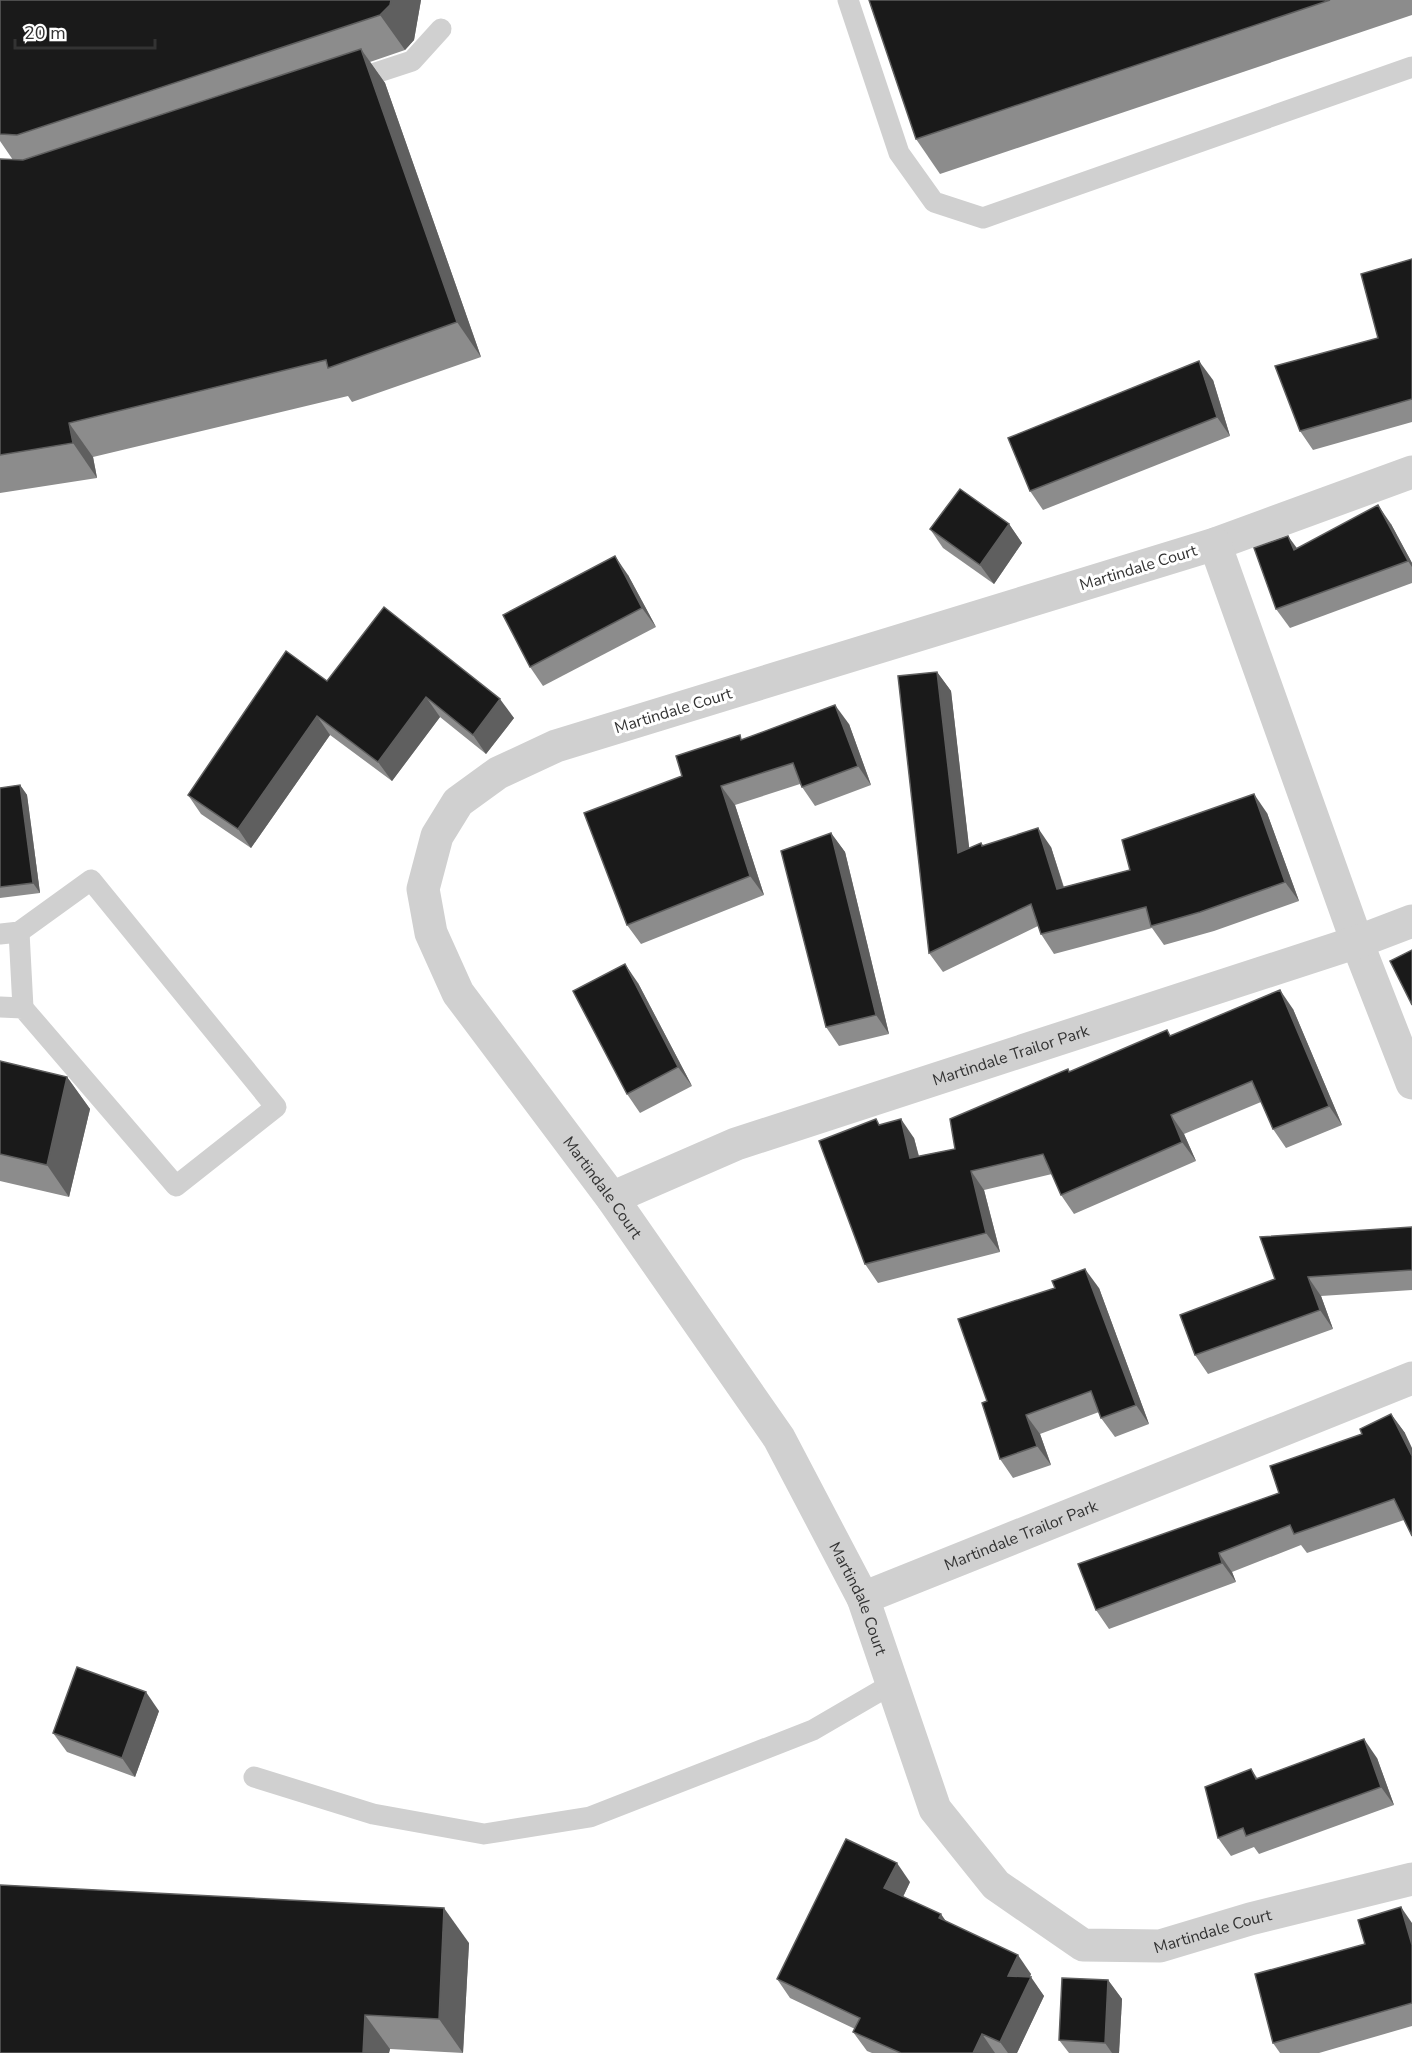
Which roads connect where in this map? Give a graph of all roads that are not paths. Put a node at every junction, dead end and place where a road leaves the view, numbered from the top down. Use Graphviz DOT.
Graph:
graph roads {
  1 [pos="848,0"];
  2 [pos="441,29"];
  3 [pos="1412,67"];
  4 [pos="333,87"];
  5 [pos="1412,472"];
  6 [pos="1215,544"];
  7 [pos="1412,921"];
  8 [pos="9,933"];
  9 [pos="1357,942"];
  10 [pos="0,1007"];
  11 [pos="23,1008"];
  12 [pos="1412,1083"];
  13 [pos="612,1198"];
  14 [pos="1412,1378"];
  15 [pos="863,1598"];
  16 [pos="892,1684"];
  17 [pos="254,1777"];
  18 [pos="1412,1879"];
  1 -- 3 [label="lane"];
  2 -- 4 [label="lane"];
  5 -- 6 [label="street, Martindale Court"];
  6 -- 9 [label="street, Martindale Court"];
  6 -- 13 [label="street, Martindale Court"];
  7 -- 9 [label="street, Martindale Trailor Park"];
  8 -- 11 [label="lane"];
  8 -- 11 [label="lane"];
  9 -- 12 [label="street, Martindale Court"];
  9 -- 13 [label="street, Martindale Trailor Park"];
  10 -- 11 [label="lane"];
  13 -- 15 [label="street, Martindale Court"];
  14 -- 15 [label="street, Martindale Trailor Park"];
  15 -- 16 [label="street, Martindale Court"];
  16 -- 17 [label="lane"];
  16 -- 18 [label="street, Martindale Court"];
}
